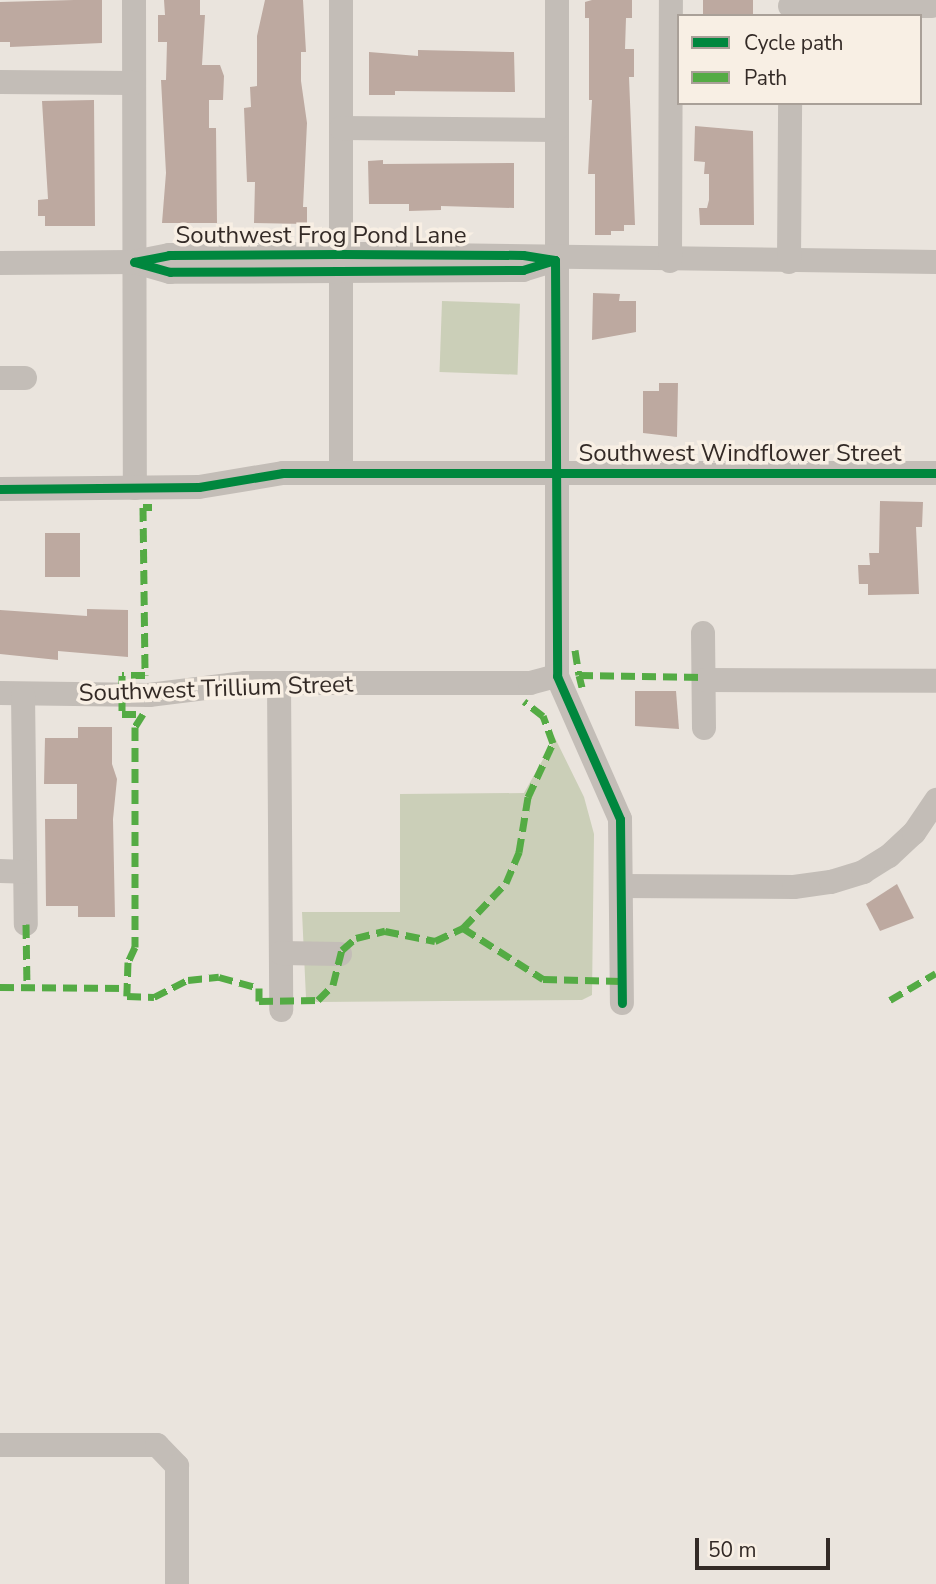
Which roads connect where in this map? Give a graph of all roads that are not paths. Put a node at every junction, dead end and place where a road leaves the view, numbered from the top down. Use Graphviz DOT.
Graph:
graph roads {
  1 [pos="134,0"];
  2 [pos="341,0"];
  3 [pos="557,0"];
  4 [pos="671,0"];
  5 [pos="932,6"];
  6 [pos="790,7"];
  7 [pos="0,82"];
  8 [pos="134,83"];
  9 [pos="790,105"];
  10 [pos="341,128"];
  11 [pos="556,130"];
  12 [pos="555,260"];
  13 [pos="670,261"];
  14 [pos="134,262"];
  15 [pos="341,262"];
  16 [pos="789,262"];
  17 [pos="936,262"];
  18 [pos="0,263"];
  19 [pos="0,378"];
  20 [pos="26,378"];
  21 [pos="341,474"];
  22 [pos="556,474"];
  23 [pos="936,474"];
  24 [pos="135,488"];
  25 [pos="0,489"];
  26 [pos="703,633"];
  27 [pos="557,676"];
  28 [pos="704,680"];
  29 [pos="936,681"];
  30 [pos="279,683"];
  31 [pos="11,693"];
  32 [pos="704,728"];
  33 [pos="936,800"];
  34 [pos="0,872"];
  35 [pos="25,872"];
  36 [pos="621,886"];
  37 [pos="26,924"];
  38 [pos="281,953"];
  39 [pos="340,954"];
  40 [pos="622,1003"];
  41 [pos="281,1010"];
  42 [pos="0,1445"];
  43 [pos="177,1584"];
  1 -- 8 [label="street"];
  2 -- 10 [label="street"];
  3 -- 11 [label="street"];
  4 -- 13 [label="street"];
  5 -- 6 [label="street"];
  7 -- 8 [label="street"];
  8 -- 14 [label="street"];
  9 -- 16 [label="street"];
  10 -- 11 [label="street"];
  10 -- 15 [label="street"];
  11 -- 12 [label="street"];
  12 -- 13 [label="street, Southwest Frog Pond Lane"];
  12 -- 15 [label="street, Southwest Frog Pond Lane"];
  12 -- 22 [label="street"];
  13 -- 16 [label="street, Southwest Frog Pond Lane"];
  14 -- 15 [label="street, Southwest Frog Pond Lane"];
  14 -- 18 [label="street, Southwest Frog Pond Lane"];
  14 -- 24 [label="street"];
  15 -- 21 [label="street"];
  16 -- 17 [label="street, Southwest Frog Pond Lane"];
  19 -- 20 [label="street"];
  21 -- 22 [label="street, Southwest Windflower Street"];
  21 -- 24 [label="street, Southwest Windflower Street"];
  22 -- 23 [label="street, Southwest Windflower Street"];
  22 -- 27 [label="street"];
  24 -- 25 [label="street, Southwest Windflower Street"];
  26 -- 28 [label="street"];
  27 -- 30 [label="street, Southwest Trillium Street"];
  27 -- 36 [label="street"];
  28 -- 29 [label="street"];
  28 -- 32 [label="street"];
  30 -- 31 [label="street, Southwest Trillium Street"];
  30 -- 38 [label="street"];
  31 -- 35 [label="street"];
  33 -- 36 [label="street"];
  34 -- 35 [label="street"];
  35 -- 37 [label="street"];
  36 -- 40 [label="street"];
  38 -- 39 [label="street"];
  38 -- 41 [label="street"];
  42 -- 43 [label="street"];
}
